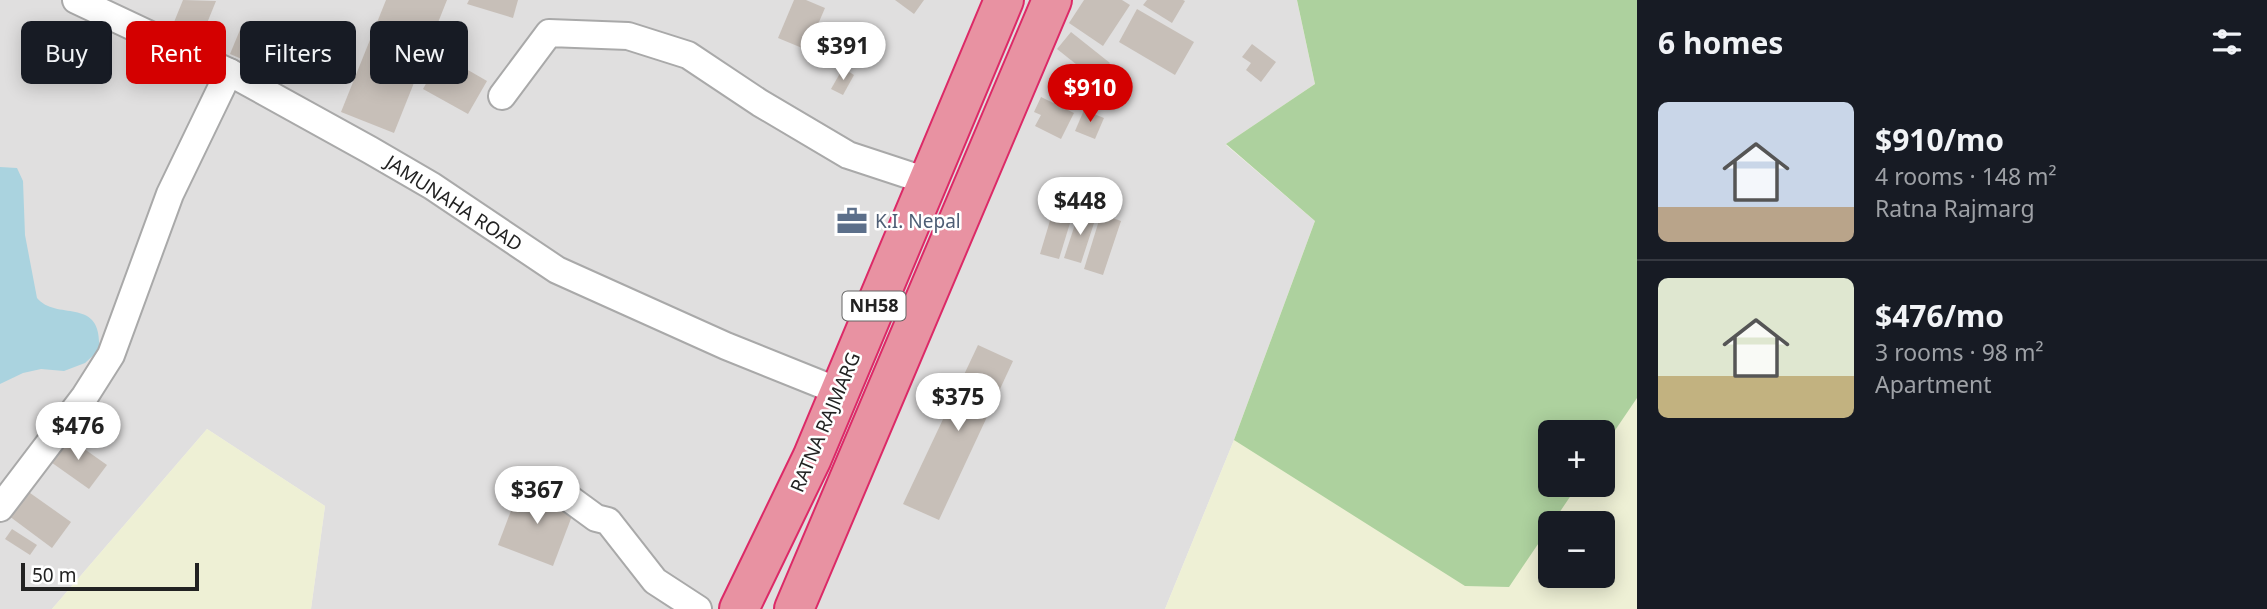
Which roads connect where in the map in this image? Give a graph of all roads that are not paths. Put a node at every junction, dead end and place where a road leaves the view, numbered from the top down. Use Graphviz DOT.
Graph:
graph roads {
  1 [pos="76,0"];
  2 [pos="1004,0"];
  3 [pos="1052,0"];
  4 [pos="229,72"];
  5 [pos="502,96"];
  6 [pos="927,181"];
  7 [pos="838,391"];
  8 [pos="570,499"];
  9 [pos="0,508"];
  10 [pos="698,609"];
  11 [pos="739,609"];
  12 [pos="794,609"];
  1 -- 4 [label="street, JAMUNAHA ROAD"];
  2 -- 6 [label="highway, RATNA RAJMARG / NH58"];
  3 -- 12 [label="highway, NH58"];
  4 -- 7 [label="street, JAMUNAHA ROAD"];
  4 -- 9 [label="street"];
  5 -- 6 [label="street"];
  6 -- 7 [label="highway, RATNA RAJMARG / NH58"];
  7 -- 11 [label="highway, RATNA RAJMARG / NH58"];
  8 -- 10 [label="street"];
}
